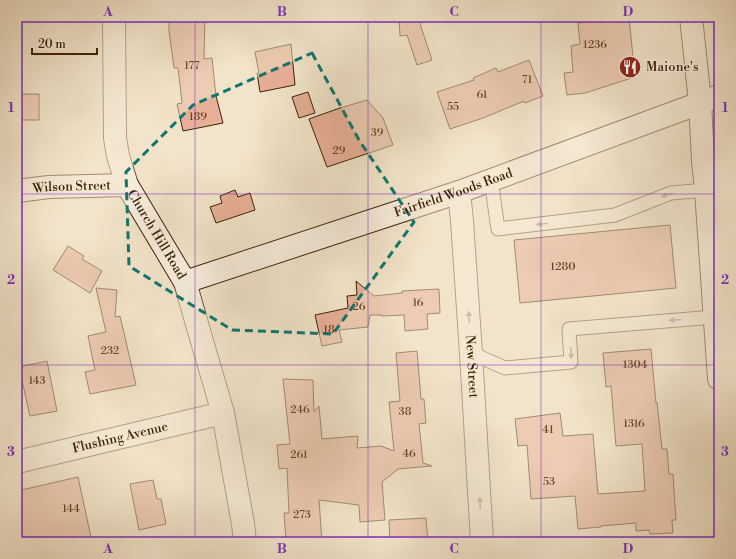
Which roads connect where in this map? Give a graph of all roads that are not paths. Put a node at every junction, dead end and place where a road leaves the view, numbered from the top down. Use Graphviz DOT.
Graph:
graph roads {
  1 [pos="114,17"];
  2 [pos="690,17"];
  3 [pos="710,99"];
  4 [pos="711,159"];
  5 [pos="491,180"];
  6 [pos="127,185"];
  7 [pos="17,191"];
  8 [pos="459,192"];
  9 [pos="711,203"];
  10 [pos="185,282"];
  11 [pos="714,317"];
  12 [pos="471,353"];
  13 [pos="719,379"];
  14 [pos="223,414"];
  15 [pos="17,462"];
  16 [pos="245,542"];
  17 [pos="482,542"];
  1 -- 6 [label="main road, Church Hill Road"];
  2 -- 3 [label="main road"];
  3 -- 4 [label="main road"];
  3 -- 5 [label="main road, Fairfield Woods Road"];
  4 -- 9 [label="main road"];
  5 -- 8 [label="main road, Fairfield Woods Road"];
  9 -- 5 [label="lane, one-way"];
  6 -- 7 [label="main road, Wilson Street"];
  6 -- 10 [label="main road, Church Hill Road"];
  8 -- 10 [label="main road, Fairfield Woods Road"];
  12 -- 8 [label="main road, New Street, one-way"];
  9 -- 11 [label="main road"];
  10 -- 14 [label="main road, Church Hill Road"];
  11 -- 12 [label="lane, one-way"];
  11 -- 13 [label="main road"];
  17 -- 12 [label="main road, New Street, one-way"];
  14 -- 15 [label="main road, Flushing Avenue"];
  14 -- 16 [label="main road, Church Hill Road"];
}
